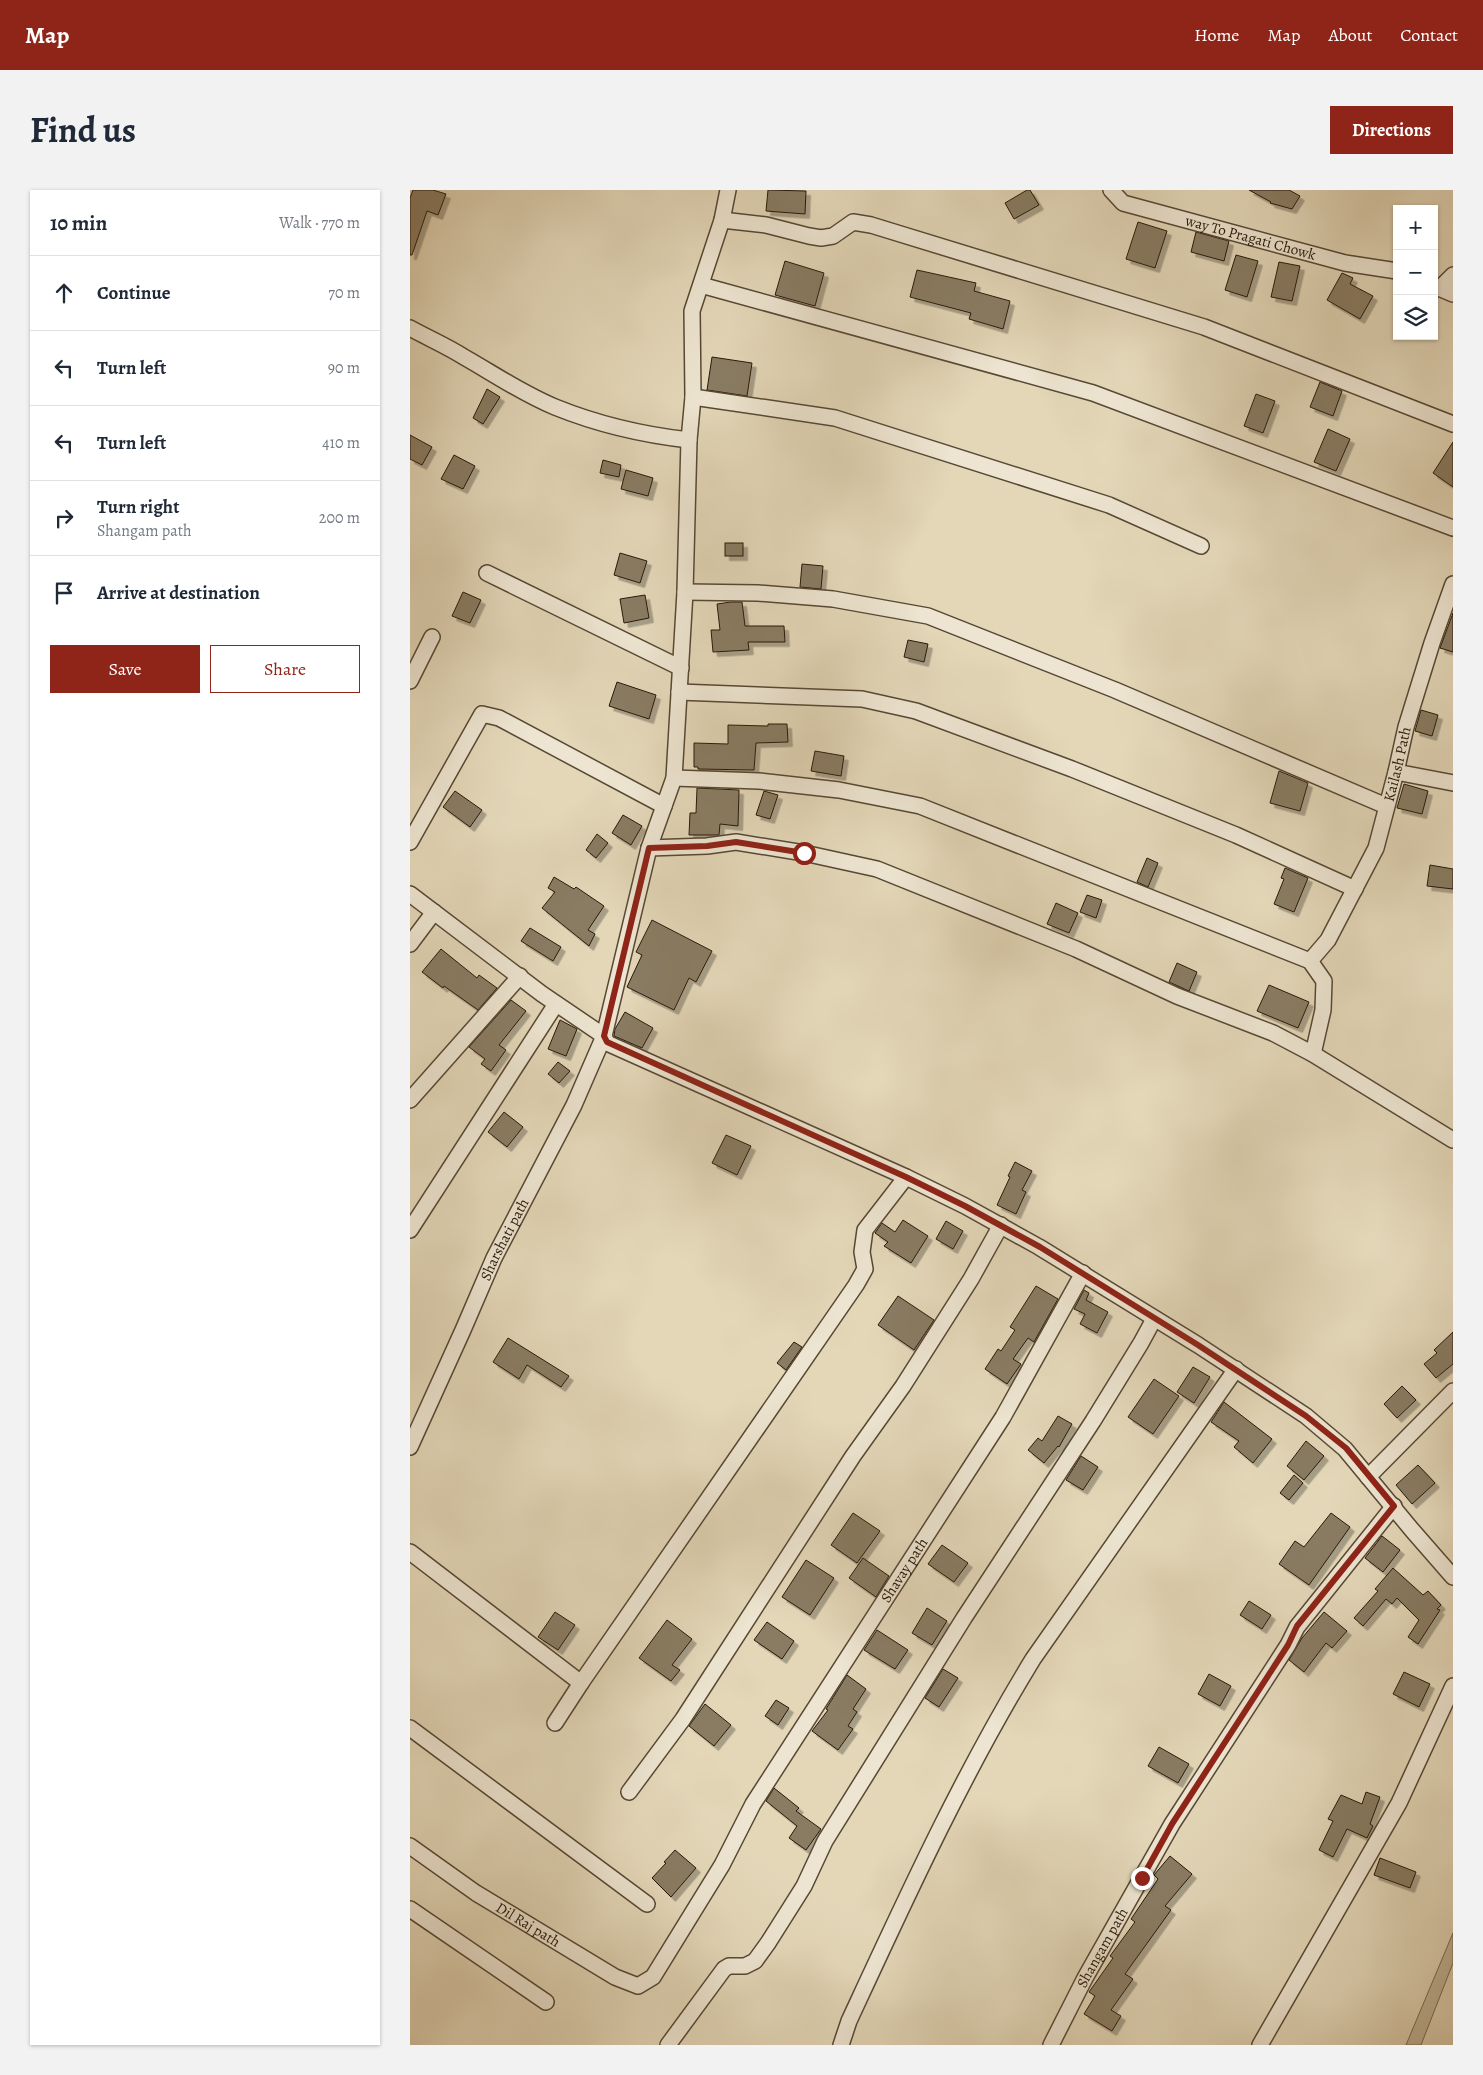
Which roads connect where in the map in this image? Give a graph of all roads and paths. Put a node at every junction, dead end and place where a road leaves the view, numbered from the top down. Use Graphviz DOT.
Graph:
graph roads {
  1 [pos="728,190"];
  2 [pos="1111,190"];
  3 [pos="722,220"];
  4 [pos="1393,270"];
  5 [pos="1453,275"];
  6 [pos="701,285"];
  7 [pos="1442,290"];
  8 [pos="411,330"];
  9 [pos="693,398"];
  10 [pos="1453,424"];
  11 [pos="689,440"];
  12 [pos="1453,528"];
  13 [pos="1201,546"];
  14 [pos="487,573"];
  15 [pos="1453,584"];
  16 [pos="685,592"];
  17 [pos="432,637"];
  18 [pos="681,668"];
  19 [pos="410,681"];
  20 [pos="679,692"];
  21 [pos="1396,772"];
  22 [pos="674,778"];
  23 [pos="1453,783"];
  24 [pos="664,806"];
  25 [pos="1386,806"];
  26 [pos="410,842"];
  27 [pos="649,848"];
  28 [pos="1355,889"];
  29 [pos="410,894"];
  30 [pos="434,912"];
  31 [pos="410,944"];
  32 [pos="1310,961"];
  33 [pos="520,976"];
  34 [pos="556,1004"];
  35 [pos="604,1036"];
  36 [pos="1313,1054"];
  37 [pos="410,1100"];
  38 [pos="1453,1140"];
  39 [pos="906,1177"];
  40 [pos="1001,1225"];
  41 [pos="410,1230"];
  42 [pos="1083,1273"];
  43 [pos="1154,1319"];
  44 [pos="1236,1369"];
  45 [pos="1453,1392"];
  46 [pos="410,1447"];
  47 [pos="1368,1477"];
  48 [pos="1394,1506"];
  49 [pos="410,1552"];
  50 [pos="1453,1577"];
  51 [pos="581,1683"];
  52 [pos="1453,1686"];
  53 [pos="555,1723"];
  54 [pos="410,1728"];
  55 [pos="630,1792"];
  56 [pos="410,1846"];
  57 [pos="646,1904"];
  58 [pos="410,1909"];
  59 [pos="653,1977"];
  60 [pos="546,2002"];
  61 [pos="668,2045"];
  62 [pos="841,2045"];
  63 [pos="1051,2045"];
  64 [pos="1260,2045"];
  1 -- 3 [label="street, Sharshati path"];
  2 -- 4 [label="street, way To Pragati Chowk"];
  3 -- 6 [label="street, Sharshati path"];
  3 -- 10 [label="street"];
  5 -- 7 [label="street"];
  6 -- 9 [label="street, Sharshati path"];
  6 -- 12 [label="street"];
  8 -- 11 [label="street"];
  9 -- 11 [label="street, Sharshati path"];
  9 -- 13 [label="street"];
  11 -- 16 [label="street, Sharshati path"];
  14 -- 18 [label="street"];
  15 -- 21 [label="street, Kailash Path"];
  16 -- 18 [label="street, Sharshati path"];
  16 -- 25 [label="street"];
  17 -- 19 [label="street"];
  18 -- 20 [label="street, Sharshati path"];
  20 -- 22 [label="street, Sharshati path"];
  20 -- 28 [label="street"];
  21 -- 23 [label="street"];
  21 -- 25 [label="street, Kailash Path"];
  22 -- 24 [label="street, Sharshati path"];
  22 -- 32 [label="street"];
  24 -- 26 [label="street"];
  24 -- 27 [label="street, Sharshati path"];
  25 -- 28 [label="street, Kailash Path"];
  27 -- 35 [label="street, Sharshati path"];
  27 -- 36 [label="street"];
  28 -- 32 [label="street, Kailash Path"];
  29 -- 30 [label="street"];
  30 -- 31 [label="street"];
  30 -- 33 [label="street"];
  32 -- 36 [label="street"];
  33 -- 34 [label="street"];
  33 -- 37 [label="street"];
  34 -- 35 [label="street"];
  34 -- 41 [label="street"];
  35 -- 39 [label="street"];
  35 -- 46 [label="street, Sharshati path"];
  36 -- 38 [label="street"];
  39 -- 40 [label="street"];
  39 -- 51 [label="street"];
  40 -- 42 [label="street"];
  40 -- 55 [label="street"];
  42 -- 43 [label="street"];
  42 -- 59 [label="street, Shavay path"];
  43 -- 44 [label="street"];
  43 -- 61 [label="street"];
  44 -- 47 [label="street"];
  44 -- 62 [label="street"];
  45 -- 47 [label="street"];
  47 -- 48 [label="street"];
  48 -- 50 [label="street"];
  48 -- 63 [label="street, Shangam path"];
  49 -- 51 [label="street"];
  51 -- 53 [label="street"];
  52 -- 64 [label="street"];
  54 -- 57 [label="street"];
  56 -- 59 [label="street, Dil Raj path"];
  58 -- 60 [label="street"];
}
